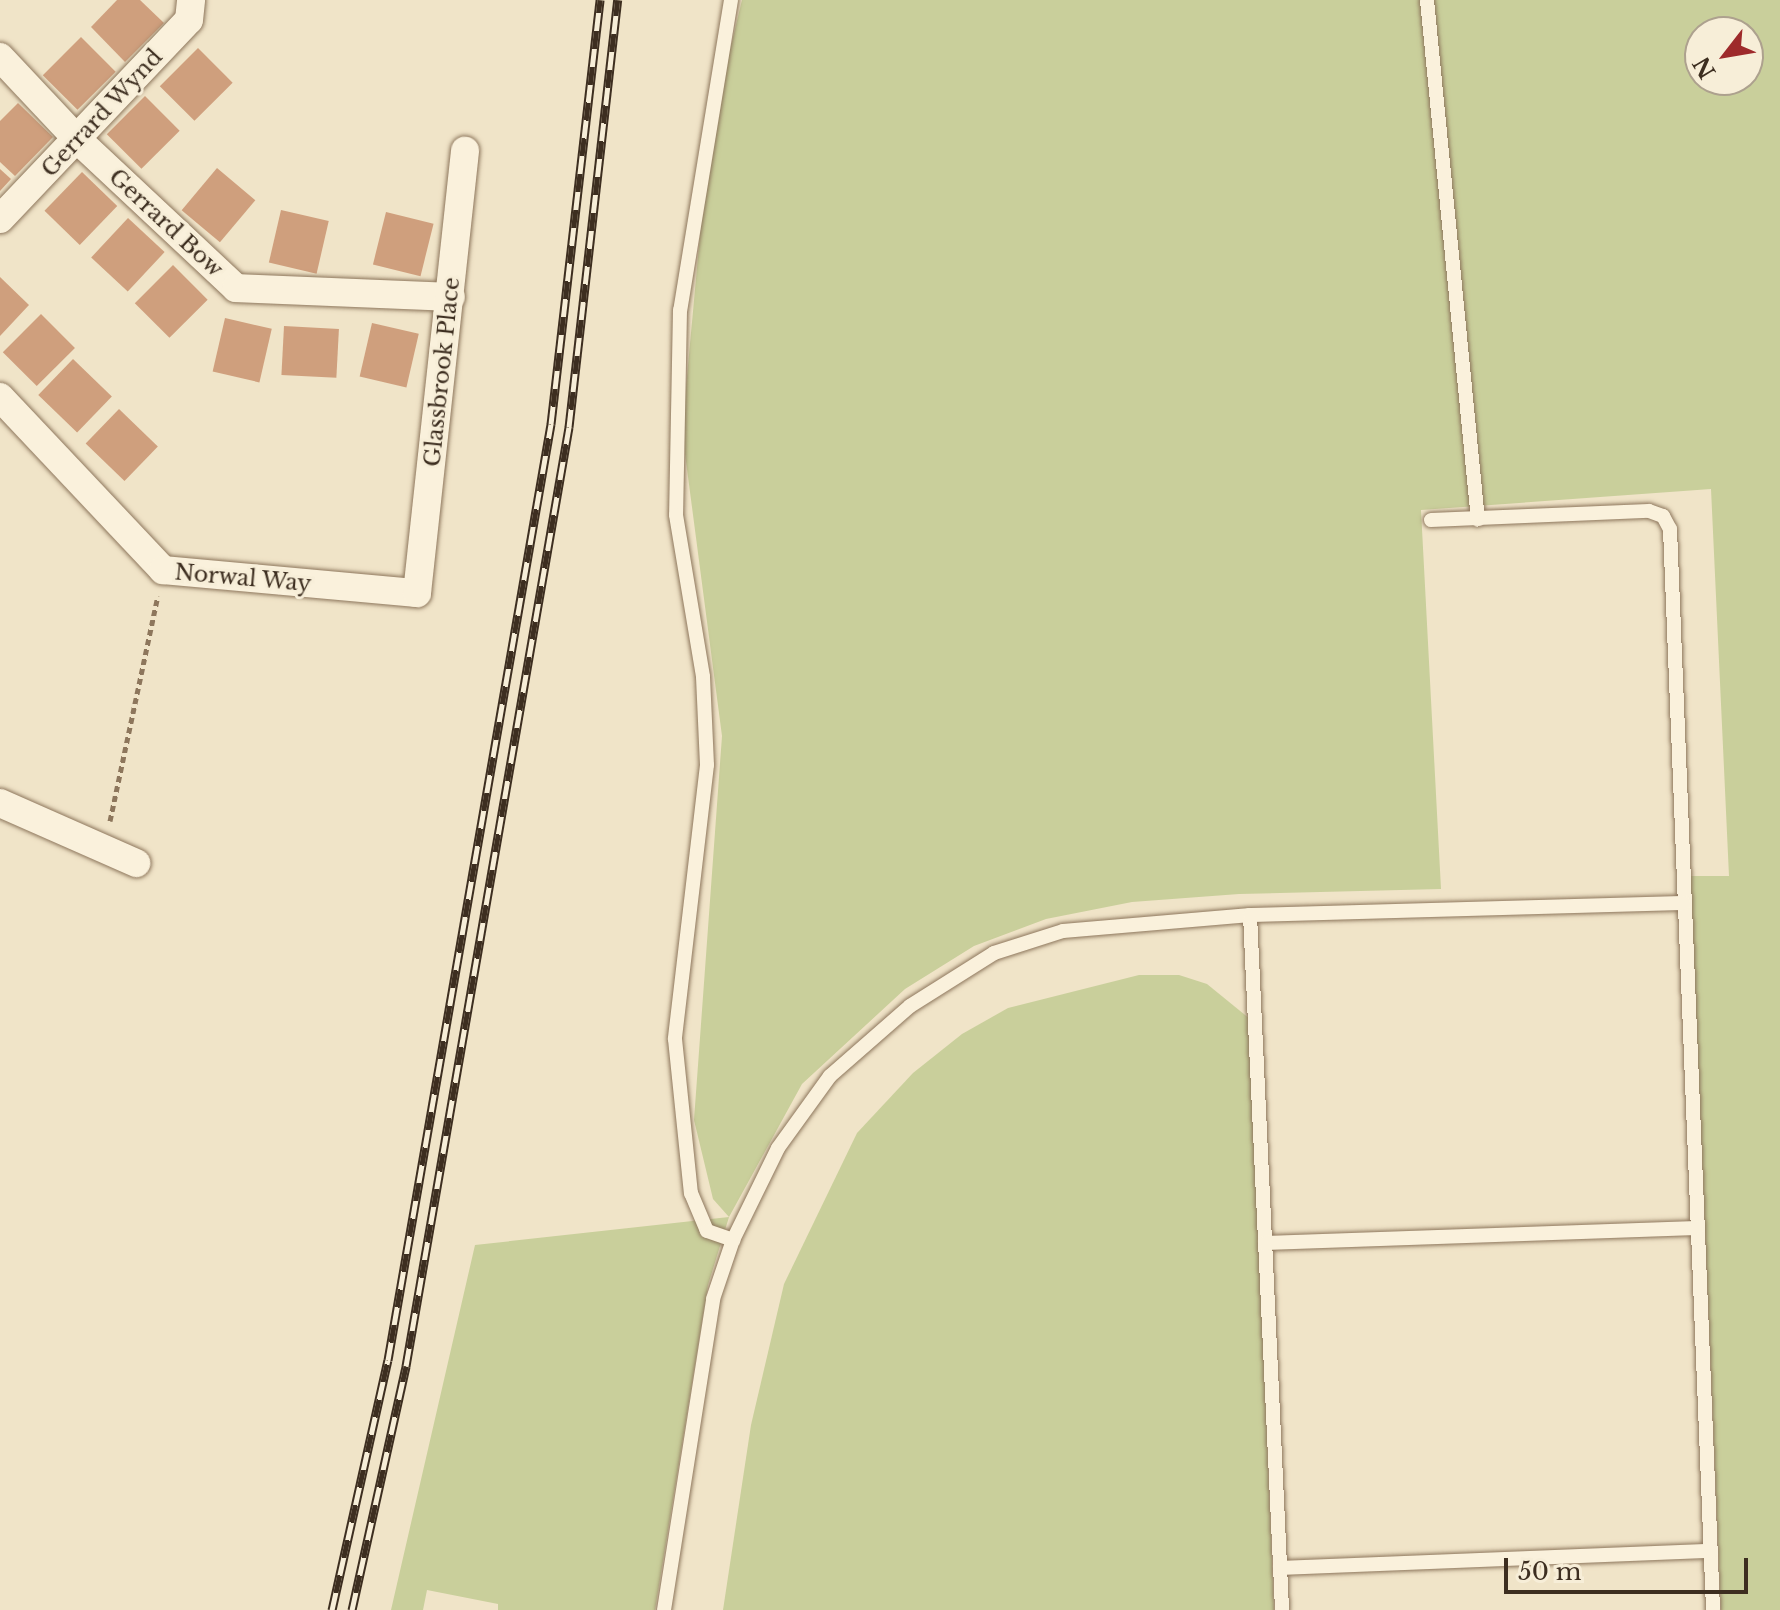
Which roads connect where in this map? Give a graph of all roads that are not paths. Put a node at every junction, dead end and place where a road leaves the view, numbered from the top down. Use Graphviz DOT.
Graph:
graph roads {
  1 [pos="191,0"];
  2 [pos="731,0"];
  3 [pos="1427,0"];
  4 [pos="0,57"];
  5 [pos="79,141"];
  6 [pos="465,151"];
  7 [pos="0,219"];
  8 [pos="451,297"];
  9 [pos="0,397"];
  10 [pos="1431,520"];
  11 [pos="1478,520"];
  12 [pos="417,593"];
  13 [pos="0,803"];
  14 [pos="136,863"];
  15 [pos="1684,903"];
  16 [pos="1250,915"];
  17 [pos="1697,1228"];
  18 [pos="733,1240"];
  19 [pos="1265,1243"];
  20 [pos="1711,1551"];
  21 [pos="1280,1568"];
  22 [pos="664,1610"];
  23 [pos="1282,1610"];
  24 [pos="1713,1610"];
  1 -- 5 [label="street, Gerrard Wynd"];
  2 -- 18 [label="lane"];
  3 -- 11 [label="lane"];
  4 -- 5 [label="street, Gerrard Bow"];
  5 -- 7 [label="street, Gerrard Wynd"];
  5 -- 8 [label="street, Gerrard Bow"];
  6 -- 8 [label="street, Glassbrook Place"];
  8 -- 12 [label="street, Glassbrook Place"];
  9 -- 12 [label="street, Norwal Way"];
  10 -- 11 [label="lane"];
  11 -- 15 [label="lane"];
  13 -- 14 [label="street"];
  15 -- 16 [label="lane"];
  15 -- 17 [label="lane"];
  16 -- 18 [label="lane"];
  16 -- 19 [label="lane"];
  17 -- 19 [label="lane"];
  17 -- 20 [label="lane"];
  18 -- 22 [label="lane"];
  19 -- 21 [label="lane"];
  20 -- 21 [label="lane"];
  20 -- 24 [label="lane"];
  21 -- 23 [label="lane"];
}
